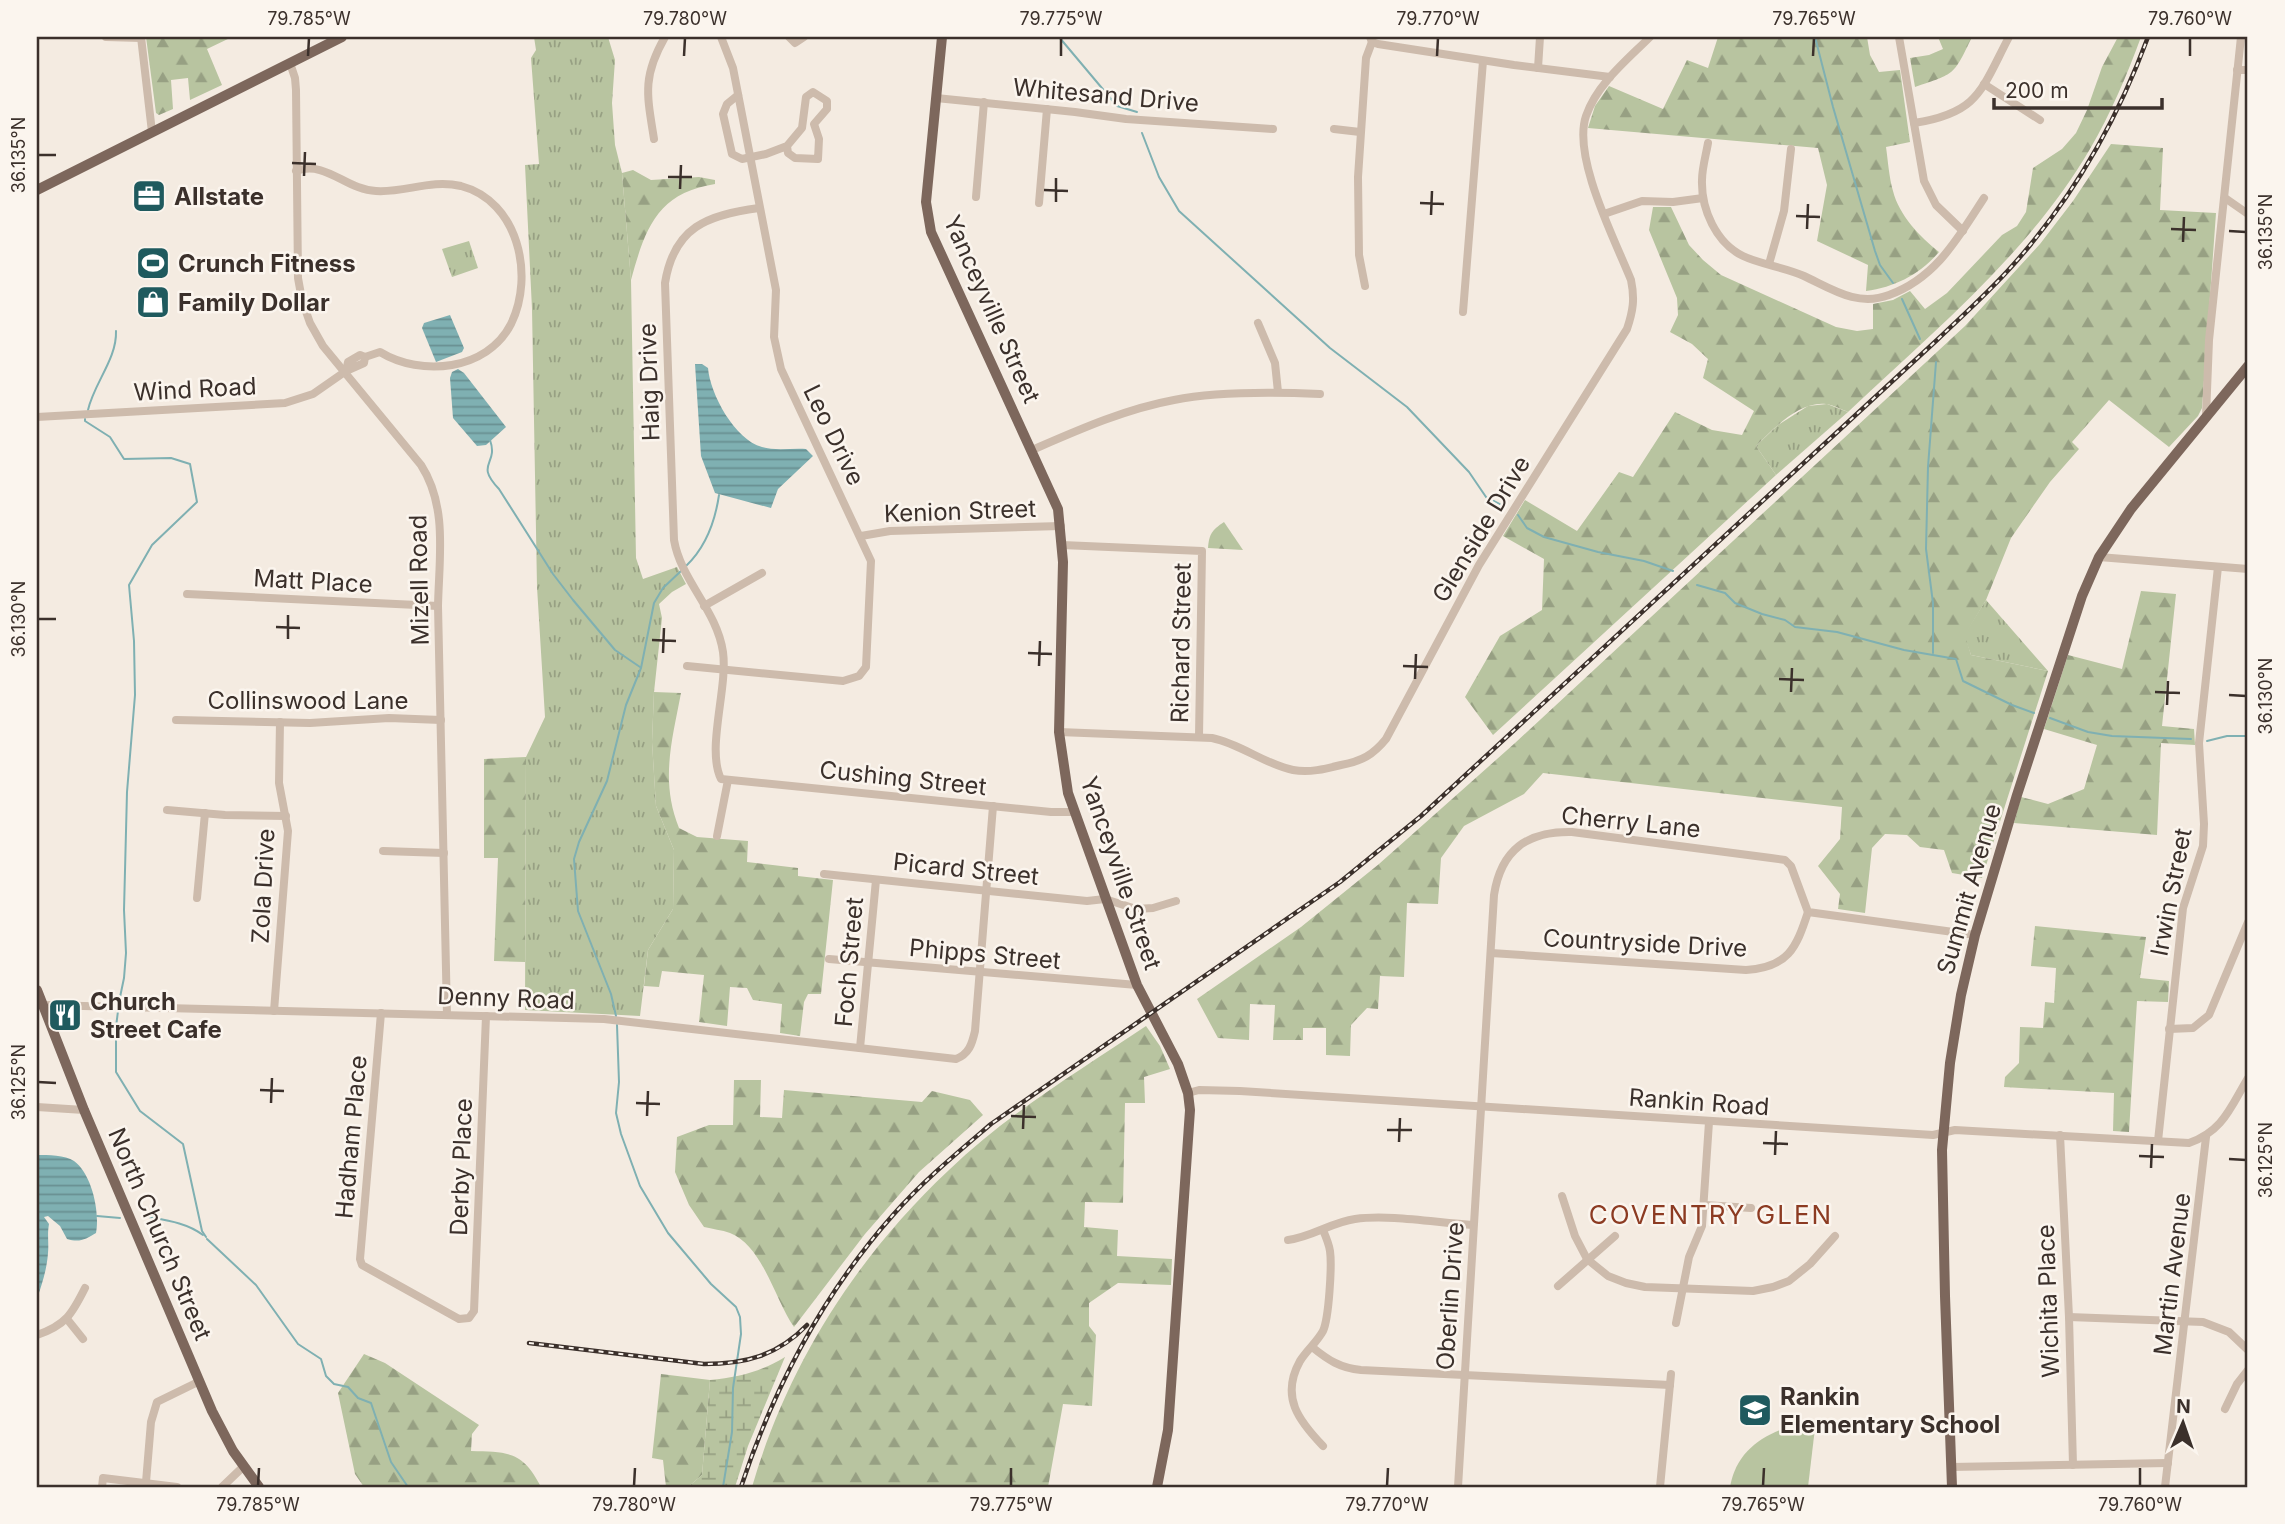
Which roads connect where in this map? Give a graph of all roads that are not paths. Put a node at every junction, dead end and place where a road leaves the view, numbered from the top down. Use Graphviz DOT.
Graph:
graph roads {
  1 [pos="106,37"];
  2 [pos="342,37"];
  3 [pos="665,37"];
  4 [pos="721,37"];
  5 [pos="789,37"];
  6 [pos="804,37"];
  7 [pos="942,37"];
  8 [pos="1540,37"];
  9 [pos="1650,37"];
  10 [pos="1899,37"];
  11 [pos="2009,37"];
  12 [pos="2241,37"];
  13 [pos="141,38"];
  14 [pos="1371,39"];
  15 [pos="1483,61"];
  16 [pos="290,63"];
  17 [pos="1538,68"];
  18 [pos="2237,69"];
  19 [pos="2248,70"];
  20 [pos="1610,77"];
  21 [pos="1984,84"];
  22 [pos="738,95"];
  23 [pos="936,98"];
  24 [pos="984,102"];
  25 [pos="1047,109"];
  26 [pos="2040,120"];
  27 [pos="1914,123"];
  28 [pos="802,128"];
  29 [pos="1273,129"];
  30 [pos="815,130"];
  31 [pos="1334,130"];
  32 [pos="152,132"];
  33 [pos="1360,132"];
  34 [pos="654,139"];
  35 [pos="1708,143"];
  36 [pos="787,146"];
  37 [pos="1791,149"];
  38 [pos="750,158"];
  39 [pos="296,171"];
  40 [pos="37,190"];
  41 [pos="976,197"];
  42 [pos="1703,198"];
  43 [pos="1984,198"];
  44 [pos="2225,198"];
  45 [pos="1039,203"];
  46 [pos="759,208"];
  47 [pos="1604,214"];
  48 [pos="2248,214"];
  49 [pos="1963,230"];
  50 [pos="1769,264"];
  51 [pos="1365,286"];
  52 [pos="1463,312"];
  53 [pos="1258,323"];
  54 [pos="2248,366"];
  55 [pos="346,371"];
  56 [pos="1278,392"];
  57 [pos="1320,394"];
  58 [pos="2206,416"];
  59 [pos="37,417"];
  60 [pos="1032,450"];
  61 [pos="1061,526"];
  62 [pos="861,536"];
  63 [pos="1062,545"];
  64 [pos="2099,557"];
  65 [pos="2218,567"];
  66 [pos="2248,569"];
  67 [pos="762,573"];
  68 [pos="187,594"];
  69 [pos="438,606"];
  70 [pos="704,606"];
  71 [pos="687,666"];
  72 [pos="725,670"];
  73 [pos="176,720"];
  74 [pos="441,720"];
  75 [pos="281,722"];
  76 [pos="1059,732"];
  77 [pos="1199,736"];
  78 [pos="728,780"];
  79 [pos="993,806"];
  80 [pos="167,810"];
  81 [pos="1074,812"];
  82 [pos="205,813"];
  83 [pos="286,816"];
  84 [pos="717,836"];
  85 [pos="383,852"];
  86 [pos="444,853"];
  87 [pos="824,874"];
  88 [pos="876,880"];
  89 [pos="986,891"];
  90 [pos="197,898"];
  91 [pos="1105,899"];
  92 [pos="1176,901"];
  93 [pos="1808,912"];
  94 [pos="2248,922"];
  95 [pos="1975,936"];
  96 [pos="1491,953"];
  97 [pos="828,959"];
  98 [pos="868,963"];
  99 [pos="979,974"];
  100 [pos="1137,985"];
  101 [pos="37,990"];
  102 [pos="43,1005"];
  103 [pos="274,1010"];
  104 [pos="381,1013"];
  105 [pos="447,1015"];
  106 [pos="486,1016"];
  107 [pos="2169,1029"];
  108 [pos="860,1048"];
  109 [pos="2248,1078"];
  110 [pos="1188,1093"];
  111 [pos="37,1107"];
  112 [pos="1481,1107"];
  113 [pos="84,1110"];
  114 [pos="1709,1122"];
  115 [pos="1943,1133"];
  116 [pos="2060,1135"];
  117 [pos="2206,1137"];
  118 [pos="2158,1140"];
  119 [pos="1562,1196"];
  120 [pos="1705,1205"];
  121 [pos="1751,1208"];
  122 [pos="1474,1225"];
  123 [pos="1323,1230"];
  124 [pos="1615,1236"];
  125 [pos="1835,1236"];
  126 [pos="1288,1241"];
  127 [pos="1587,1259"];
  128 [pos="1558,1286"];
  129 [pos="85,1288"];
  130 [pos="1682,1288"];
  131 [pos="2069,1317"];
  132 [pos="469,1318"];
  133 [pos="67,1319"];
  134 [pos="2186,1321"];
  135 [pos="1676,1323"];
  136 [pos="37,1335"];
  137 [pos="83,1339"];
  138 [pos="1312,1347"];
  139 [pos="2248,1350"];
  140 [pos="2248,1370"];
  141 [pos="1671,1374"];
  142 [pos="1464,1375"];
  143 [pos="200,1381"];
  144 [pos="1670,1385"];
  145 [pos="2225,1409"];
  146 [pos="1323,1446"];
  147 [pos="2168,1463"];
  148 [pos="2073,1465"];
  149 [pos="244,1466"];
  150 [pos="1951,1467"];
  151 [pos="146,1482"];
  152 [pos="103,1483"];
  153 [pos="177,1487"];
  154 [pos="222,1487"];
  155 [pos="260,1487"];
  156 [pos="1157,1487"];
  157 [pos="1458,1487"];
  158 [pos="1660,1487"];
  159 [pos="1952,1487"];
  160 [pos="2165,1487"];
  1 -- 13 [label="street"];
  2 -- 16 [label="main road"];
  3 -- 34 [label="street"];
  4 -- 22 [label="street, Leo Drive"];
  5 -- 6 [label="street"];
  7 -- 23 [label="main road, Yanceyville Street"];
  8 -- 17 [label="street"];
  9 -- 20 [label="street, Glenside Drive"];
  10 -- 27 [label="street"];
  11 -- 21 [label="street"];
  12 -- 18 [label="street"];
  13 -- 32 [label="street"];
  14 -- 15 [label="street"];
  14 -- 33 [label="street"];
  15 -- 17 [label="street"];
  15 -- 52 [label="street"];
  16 -- 32 [label="main road"];
  16 -- 39 [label="street, Mizell Road"];
  17 -- 20 [label="street"];
  18 -- 19 [label="street"];
  18 -- 44 [label="street"];
  20 -- 47 [label="street, Glenside Drive"];
  21 -- 26 [label="street"];
  21 -- 27 [label="street"];
  22 -- 38 [label="street, Leo Drive"];
  22 -- 38 [label="street"];
  23 -- 24 [label="street, Whitesand Drive"];
  23 -- 60 [label="main road, Yanceyville Street"];
  24 -- 25 [label="street, Whitesand Drive"];
  24 -- 41 [label="street"];
  25 -- 29 [label="street, Whitesand Drive"];
  25 -- 45 [label="street"];
  27 -- 49 [label="street"];
  28 -- 30 [label="street"];
  28 -- 30 [label="street"];
  28 -- 36 [label="street"];
  30 -- 36 [label="street"];
  31 -- 33 [label="street"];
  32 -- 40 [label="main road"];
  33 -- 51 [label="street"];
  35 -- 42 [label="street"];
  36 -- 38 [label="street"];
  37 -- 50 [label="street"];
  38 -- 46 [label="street, Leo Drive"];
  39 -- 55 [label="street, Mizell Road"];
  39 -- 55 [label="street, Wind Road"];
  42 -- 47 [label="street"];
  42 -- 50 [label="street"];
  43 -- 49 [label="street"];
  44 -- 48 [label="street"];
  44 -- 58 [label="street"];
  46 -- 62 [label="street, Leo Drive"];
  46 -- 70 [label="street, Haig Drive"];
  47 -- 77 [label="street, Glenside Drive"];
  49 -- 50 [label="street"];
  53 -- 56 [label="street"];
  54 -- 58 [label="main road, Summit Avenue"];
  55 -- 59 [label="street, Wind Road"];
  55 -- 69 [label="street, Mizell Road"];
  56 -- 57 [label="street"];
  56 -- 60 [label="street"];
  58 -- 64 [label="main road, Summit Avenue"];
  60 -- 61 [label="main road, Yanceyville Street"];
  61 -- 62 [label="street, Kenion Street"];
  61 -- 63 [label="main road, Yanceyville Street"];
  62 -- 72 [label="street, Leo Drive"];
  63 -- 76 [label="main road, Yanceyville Street"];
  63 -- 77 [label="street, Richard Street"];
  64 -- 65 [label="street"];
  64 -- 95 [label="main road, Summit Avenue"];
  65 -- 66 [label="street"];
  65 -- 107 [label="street, Irwin Street"];
  67 -- 70 [label="street"];
  68 -- 69 [label="street, Matt Place"];
  69 -- 74 [label="street, Mizell Road"];
  70 -- 72 [label="street, Haig Drive"];
  71 -- 72 [label="street, Leo Drive"];
  72 -- 78 [label="street, Haig Drive"];
  73 -- 75 [label="street, Collinswood Lane"];
  74 -- 75 [label="street, Collinswood Lane"];
  74 -- 86 [label="street, Mizell Road"];
  75 -- 83 [label="street, Zola Drive"];
  76 -- 77 [label="street, Glenside Drive"];
  76 -- 81 [label="main road, Yanceyville Street"];
  78 -- 79 [label="street, Cushing Street"];
  78 -- 84 [label="street"];
  79 -- 81 [label="street, Cushing Street"];
  79 -- 89 [label="street"];
  80 -- 82 [label="street"];
  81 -- 91 [label="main road, Yanceyville Street"];
  82 -- 83 [label="street"];
  82 -- 90 [label="street"];
  83 -- 103 [label="street, Zola Drive"];
  85 -- 86 [label="street"];
  86 -- 105 [label="street, Mizell Road"];
  87 -- 88 [label="street, Picard Street"];
  88 -- 89 [label="street, Picard Street"];
  88 -- 98 [label="street, Foch Street"];
  89 -- 91 [label="street, Picard Street"];
  89 -- 99 [label="street"];
  91 -- 92 [label="street, Picard Street"];
  91 -- 100 [label="main road, Yanceyville Street"];
  93 -- 95 [label="street"];
  93 -- 96 [label="street, Countryside Drive"];
  93 -- 96 [label="street, Cherry Lane"];
  94 -- 107 [label="street"];
  95 -- 115 [label="main road, Summit Avenue"];
  96 -- 112 [label="street, Cherry Lane"];
  97 -- 98 [label="street, Phipps Street"];
  98 -- 99 [label="street, Phipps Street"];
  98 -- 108 [label="street, Foch Street"];
  99 -- 100 [label="street, Phipps Street"];
  99 -- 108 [label="street, Denny Road"];
  100 -- 110 [label="main road, Yanceyville Street"];
  101 -- 102 [label="main road, North Church Street"];
  102 -- 103 [label="street, Denny Road"];
  102 -- 113 [label="main road, North Church Street"];
  103 -- 104 [label="street, Denny Road"];
  104 -- 105 [label="street, Denny Road"];
  104 -- 132 [label="street, Hadham Place"];
  105 -- 106 [label="street, Denny Road"];
  106 -- 108 [label="street, Denny Road"];
  106 -- 132 [label="street, Derby Place"];
  107 -- 118 [label="street, Irwin Street"];
  109 -- 117 [label="street"];
  110 -- 112 [label="street, Rankin Road"];
  110 -- 156 [label="main road, Yanceyville Street"];
  111 -- 113 [label="street"];
  112 -- 114 [label="street, Rankin Road"];
  112 -- 122 [label="street, Oberlin Drive"];
  113 -- 143 [label="main road, North Church Street"];
  114 -- 115 [label="street, Rankin Road"];
  114 -- 120 [label="street"];
  115 -- 116 [label="street, Rankin Road"];
  115 -- 150 [label="main road, Summit Avenue"];
  116 -- 118 [label="street, Rankin Road"];
  116 -- 131 [label="street, Wichita Place"];
  117 -- 118 [label="street, Rankin Road"];
  117 -- 134 [label="street, Martin Avenue"];
  119 -- 127 [label="street"];
  120 -- 121 [label="street"];
  120 -- 130 [label="street"];
  122 -- 123 [label="street"];
  122 -- 142 [label="street, Oberlin Drive"];
  123 -- 126 [label="street"];
  123 -- 138 [label="street"];
  124 -- 127 [label="street"];
  125 -- 130 [label="street"];
  127 -- 128 [label="street"];
  127 -- 130 [label="street"];
  129 -- 133 [label="street"];
  130 -- 135 [label="street"];
  131 -- 134 [label="street"];
  131 -- 148 [label="street, Wichita Place"];
  133 -- 136 [label="street"];
  133 -- 137 [label="street"];
  134 -- 139 [label="street"];
  134 -- 147 [label="street, Martin Avenue"];
  138 -- 142 [label="street"];
  138 -- 146 [label="street"];
  140 -- 145 [label="street"];
  141 -- 144 [label="street"];
  142 -- 144 [label="street"];
  142 -- 157 [label="street, Oberlin Drive"];
  143 -- 149 [label="main road, North Church Street"];
  143 -- 151 [label="street"];
  144 -- 158 [label="street"];
  147 -- 148 [label="street"];
  147 -- 160 [label="street, Martin Avenue"];
  148 -- 150 [label="street"];
  149 -- 154 [label="street"];
  149 -- 155 [label="main road, North Church Street"];
  150 -- 159 [label="main road, Summit Avenue"];
  151 -- 152 [label="street"];
  151 -- 153 [label="street"];
}
